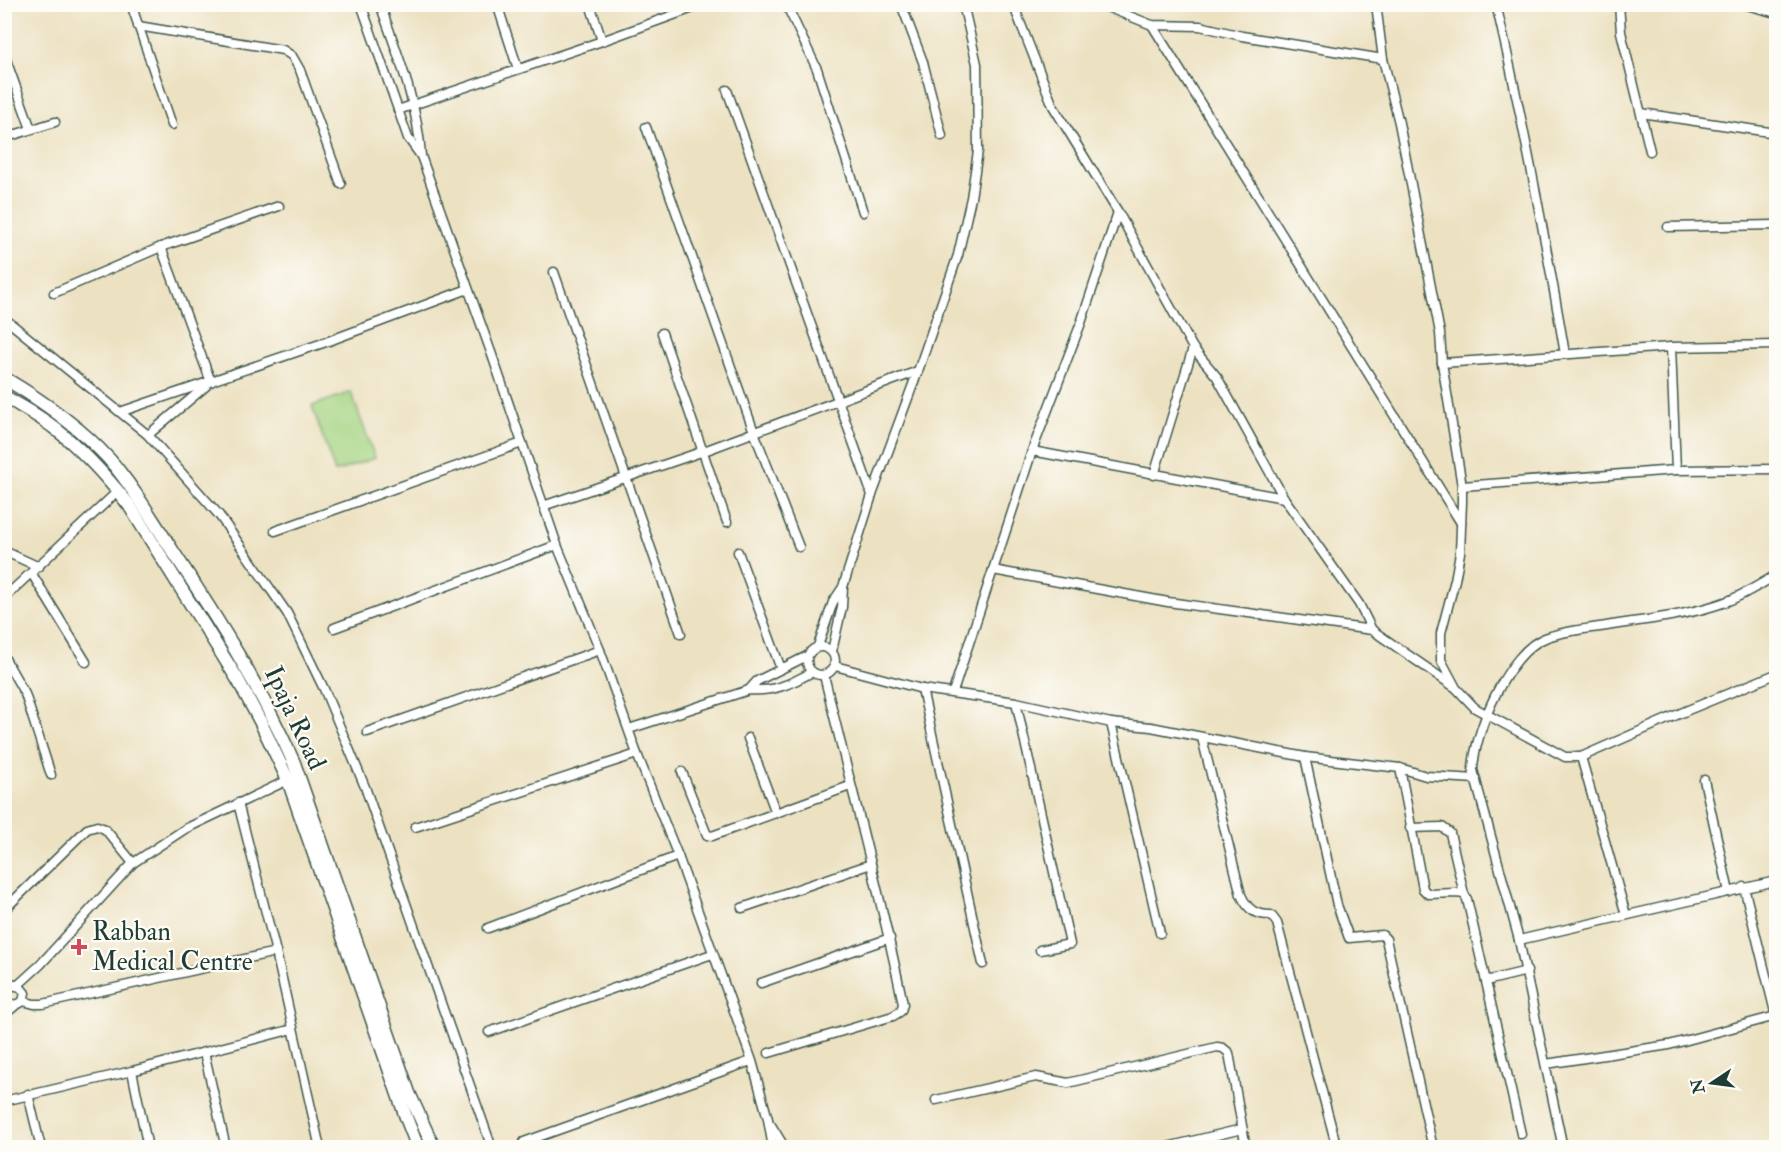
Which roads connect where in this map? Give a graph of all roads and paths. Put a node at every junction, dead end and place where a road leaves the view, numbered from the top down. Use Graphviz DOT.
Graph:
graph roads {
  1 [pos="131,4"];
  2 [pos="362,4"];
  3 [pos="380,4"];
  4 [pos="497,4"];
  5 [pos="590,4"];
  6 [pos="704,4"];
  7 [pos="786,4"];
  8 [pos="901,4"];
  9 [pos="963,4"];
  10 [pos="1013,4"];
  11 [pos="1099,4"];
  12 [pos="1376,4"];
  13 [pos="1496,4"];
  14 [pos="1619,4"];
  15 [pos="1743,4"];
  16 [pos="686,7"];
  17 [pos="1776,13"];
  18 [pos="1152,25"];
  19 [pos="138,26"];
  20 [pos="602,41"];
  21 [pos="4,54"];
  22 [pos="1383,59"];
  23 [pos="518,69"];
  24 [pos="727,90"];
  25 [pos="412,105"];
  26 [pos="398,110"];
  27 [pos="1641,113"];
  28 [pos="55,122"];
  29 [pos="172,125"];
  30 [pos="645,127"];
  31 [pos="31,129"];
  32 [pos="1776,132"];
  33 [pos="942,136"];
  34 [pos="4,138"];
  35 [pos="1650,151"];
  36 [pos="421,156"];
  37 [pos="341,184"];
  38 [pos="279,206"];
  39 [pos="863,212"];
  40 [pos="1118,212"];
  41 [pos="1776,225"];
  42 [pos="1668,227"];
  43 [pos="161,247"];
  44 [pos="554,272"];
  45 [pos="468,289"];
  46 [pos="54,293"];
  47 [pos="4,318"];
  48 [pos="662,333"];
  49 [pos="1776,345"];
  50 [pos="1671,347"];
  51 [pos="1193,348"];
  52 [pos="1565,354"];
  53 [pos="1442,363"];
  54 [pos="918,371"];
  55 [pos="4,378"];
  56 [pos="212,382"];
  57 [pos="4,396"];
  58 [pos="837,400"];
  59 [pos="120,411"];
  60 [pos="754,432"];
  61 [pos="148,435"];
  62 [pos="522,443"];
  63 [pos="704,451"];
  64 [pos="1032,451"];
  65 [pos="1776,469"];
  66 [pos="1676,470"];
  67 [pos="1154,475"];
  68 [pos="626,479"];
  69 [pos="1462,486"];
  70 [pos="118,491"];
  71 [pos="872,495"];
  72 [pos="1284,498"];
  73 [pos="543,506"];
  74 [pos="727,522"];
  75 [pos="1461,523"];
  76 [pos="275,531"];
  77 [pos="557,545"];
  78 [pos="799,547"];
  79 [pos="4,551"];
  80 [pos="738,552"];
  81 [pos="35,570"];
  82 [pos="993,570"];
  83 [pos="1776,575"];
  84 [pos="843,587"];
  85 [pos="4,598"];
  86 [pos="334,628"];
  87 [pos="1372,630"];
  88 [pos="681,634"];
  89 [pos="818,646"];
  90 [pos="600,650"];
  91 [pos="832,651"];
  92 [pos="807,656"];
  93 [pos="4,657"];
  94 [pos="86,662"];
  95 [pos="835,666"];
  96 [pos="782,669"];
  97 [pos="812,672"];
  98 [pos="250,674"];
  99 [pos="1776,674"];
  100 [pos="824,675"];
  101 [pos="238,680"];
  102 [pos="922,688"];
  103 [pos="1456,688"];
  104 [pos="749,690"];
  105 [pos="953,692"];
  106 [pos="1016,702"];
  107 [pos="1486,714"];
  108 [pos="1111,723"];
  109 [pos="629,729"];
  110 [pos="368,732"];
  111 [pos="748,738"];
  112 [pos="1202,738"];
  113 [pos="637,754"];
  114 [pos="1305,757"];
  115 [pos="1581,757"];
  116 [pos="1400,768"];
  117 [pos="682,772"];
  118 [pos="51,775"];
  119 [pos="1476,779"];
  120 [pos="288,780"];
  121 [pos="1704,780"];
  122 [pos="850,786"];
  123 [pos="238,803"];
  124 [pos="776,813"];
  125 [pos="415,827"];
  126 [pos="1410,828"];
  127 [pos="678,856"];
  128 [pos="133,863"];
  129 [pos="871,864"];
  130 [pos="1776,881"];
  131 [pos="1744,887"];
  132 [pos="1729,892"];
  133 [pos="1464,894"];
  134 [pos="742,908"];
  135 [pos="4,910"];
  136 [pos="1626,915"];
  137 [pos="488,928"];
  138 [pos="1160,933"];
  139 [pos="890,938"];
  140 [pos="1519,940"];
  141 [pos="1040,950"];
  142 [pos="276,952"];
  143 [pos="712,954"];
  144 [pos="983,964"];
  145 [pos="40,965"];
  146 [pos="1527,971"];
  147 [pos="4,979"];
  148 [pos="1486,981"];
  149 [pos="761,983"];
  150 [pos="16,986"];
  151 [pos="5,996"];
  152 [pos="21,1000"];
  153 [pos="4,1015"];
  154 [pos="1776,1016"];
  155 [pos="293,1029"];
  156 [pos="489,1032"];
  157 [pos="204,1052"];
  158 [pos="769,1053"];
  159 [pos="751,1061"];
  160 [pos="1546,1064"];
  161 [pos="132,1071"];
  162 [pos="28,1094"];
  163 [pos="936,1100"];
  164 [pos="4,1101"];
  165 [pos="768,1119"];
  166 [pos="1242,1129"];
  167 [pos="1521,1134"];
  168 [pos="524,1142"];
  169 [pos="41,1148"];
  170 [pos="148,1148"];
  171 [pos="226,1148"];
  172 [pos="320,1148"];
  173 [pos="418,1148"];
  174 [pos="434,1148"];
  175 [pos="492,1148"];
  176 [pos="773,1148"];
  177 [pos="784,1148"];
  178 [pos="1163,1148"];
  179 [pos="1246,1148"];
  180 [pos="1337,1148"];
  181 [pos="1433,1148"];
  182 [pos="1563,1148"];
  1 -- 19 [label="street"];
  2 -- 26 [label="street"];
  3 -- 25 [label="street"];
  4 -- 23 [label="street"];
  5 -- 20 [label="street"];
  6 -- 16 [label="street"];
  7 -- 39 [label="street"];
  8 -- 33 [label="street"];
  9 -- 54 [label="street"];
  10 -- 40 [label="street"];
  11 -- 18 [label="street"];
  12 -- 22 [label="street"];
  13 -- 52 [label="street"];
  14 -- 27 [label="street"];
  15 -- 17 [label="street"];
  16 -- 20 [label="street"];
  18 -- 22 [label="street"];
  18 -- 75 [label="street"];
  19 -- 29 [label="street"];
  19 -- 37 [label="street"];
  20 -- 23 [label="street"];
  21 -- 31 [label="street"];
  22 -- 53 [label="street"];
  23 -- 25 [label="street"];
  24 -- 58 [label="street"];
  25 -- 26 [label="street"];
  25 -- 36 [label="street"];
  26 -- 36 [label="street"];
  27 -- 32 [label="street"];
  27 -- 35 [label="street"];
  28 -- 31 [label="street"];
  30 -- 60 [label="street"];
  31 -- 34 [label="street"];
  36 -- 45 [label="street"];
  38 -- 43 [label="street"];
  40 -- 51 [label="street"];
  40 -- 64 [label="street"];
  41 -- 42 [label="street"];
  43 -- 46 [label="street"];
  43 -- 56 [label="street"];
  44 -- 68 [label="street"];
  45 -- 56 [label="street"];
  45 -- 62 [label="street"];
  47 -- 59 [label="street"];
  48 -- 63 [label="street"];
  49 -- 50 [label="street"];
  50 -- 52 [label="street"];
  50 -- 66 [label="street"];
  51 -- 67 [label="street"];
  51 -- 72 [label="street"];
  52 -- 53 [label="street"];
  53 -- 69 [label="street"];
  54 -- 58 [label="street"];
  54 -- 71 [label="street"];
  55 -- 98 [label="main road, Ipaja Road"];
  56 -- 59 [label="street"];
  56 -- 61 [label="street"];
  57 -- 70 [label="main road, Ipaja Road"];
  58 -- 60 [label="street"];
  58 -- 71 [label="street"];
  59 -- 61 [label="street"];
  60 -- 63 [label="street"];
  60 -- 78 [label="street"];
  61 -- 175 [label="street"];
  62 -- 73 [label="street"];
  62 -- 76 [label="street"];
  63 -- 68 [label="street"];
  63 -- 74 [label="street"];
  64 -- 67 [label="street"];
  64 -- 82 [label="street"];
  65 -- 66 [label="street"];
  66 -- 69 [label="street"];
  67 -- 72 [label="street"];
  68 -- 73 [label="street"];
  68 -- 88 [label="street"];
  69 -- 75 [label="street"];
  70 -- 81 [label="street"];
  70 -- 101 [label="main road, Ipaja Road"];
  71 -- 84 [label="street"];
  72 -- 87 [label="street"];
  73 -- 77 [label="street"];
  75 -- 103 [label="street"];
  77 -- 86 [label="street"];
  77 -- 90 [label="street"];
  79 -- 81 [label="street"];
  80 -- 96 [label="street"];
  81 -- 85 [label="street"];
  81 -- 94 [label="street"];
  82 -- 87 [label="street"];
  82 -- 105 [label="street"];
  83 -- 107 [label="street"];
  84 -- 89 [label="street"];
  84 -- 91 [label="street"];
  87 -- 103 [label="street"];
  89 -- 91 [label="street"];
  89 -- 92 [label="street"];
  90 -- 109 [label="street"];
  90 -- 110 [label="street"];
  91 -- 95 [label="street"];
  92 -- 96 [label="street"];
  92 -- 97 [label="street"];
  93 -- 118 [label="street"];
  95 -- 100 [label="street"];
  95 -- 102 [label="street"];
  96 -- 104 [label="street"];
  97 -- 100 [label="street"];
  97 -- 104 [label="street"];
  98 -- 101 [label="main road"];
  98 -- 174 [label="main road, Ipaja Road"];
  99 -- 115 [label="street"];
  100 -- 122 [label="street"];
  101 -- 120 [label="main road, Ipaja Road"];
  102 -- 105 [label="street"];
  102 -- 144 [label="street"];
  103 -- 107 [label="street"];
  104 -- 109 [label="street"];
  105 -- 106 [label="street"];
  106 -- 108 [label="street"];
  106 -- 141 [label="street"];
  107 -- 115 [label="street"];
  107 -- 119 [label="street"];
  108 -- 112 [label="street"];
  108 -- 138 [label="street"];
  109 -- 113 [label="street"];
  111 -- 124 [label="street"];
  112 -- 114 [label="street"];
  112 -- 180 [label="street"];
  113 -- 125 [label="street"];
  113 -- 127 [label="street"];
  114 -- 116 [label="street"];
  114 -- 181 [label="street"];
  115 -- 136 [label="street"];
  116 -- 119 [label="street"];
  116 -- 126 [label="street"];
  117 -- 124 [label="street"];
  119 -- 140 [label="street"];
  120 -- 123 [label="street"];
  120 -- 173 [label="main road, Ipaja Road"];
  121 -- 132 [label="street"];
  122 -- 124 [label="street"];
  122 -- 129 [label="street"];
  123 -- 128 [label="street"];
  123 -- 142 [label="street"];
  126 -- 133 [label="street"];
  126 -- 133 [label="street"];
  127 -- 137 [label="street"];
  127 -- 143 [label="street"];
  128 -- 135 [label="street"];
  128 -- 145 [label="street"];
  129 -- 134 [label="street"];
  129 -- 139 [label="street"];
  130 -- 131 [label="street"];
  131 -- 132 [label="street"];
  131 -- 154 [label="street"];
  132 -- 136 [label="street"];
  133 -- 148 [label="street"];
  136 -- 140 [label="street"];
  139 -- 149 [label="street"];
  139 -- 158 [label="street"];
  140 -- 146 [label="street"];
  142 -- 152 [label="street"];
  142 -- 155 [label="street"];
  143 -- 156 [label="street"];
  143 -- 159 [label="street"];
  145 -- 150 [label="street"];
  145 -- 152 [label="street"];
  146 -- 148 [label="street"];
  146 -- 160 [label="street"];
  147 -- 150 [label="street"];
  148 -- 167 [label="street"];
  150 -- 151 [label="street"];
  150 -- 152 [label="street"];
  151 -- 152 [label="street"];
  152 -- 153 [label="street"];
  154 -- 160 [label="street"];
  155 -- 157 [label="street"];
  155 -- 172 [label="street"];
  157 -- 161 [label="street"];
  157 -- 171 [label="street"];
  159 -- 165 [label="street"];
  159 -- 168 [label="street"];
  160 -- 182 [label="street"];
  161 -- 162 [label="street"];
  161 -- 170 [label="street"];
  162 -- 164 [label="street"];
  162 -- 169 [label="street"];
  163 -- 166 [label="street"];
  165 -- 176 [label="street"];
  165 -- 177 [label="street"];
  166 -- 178 [label="street"];
  166 -- 179 [label="street"];
}
